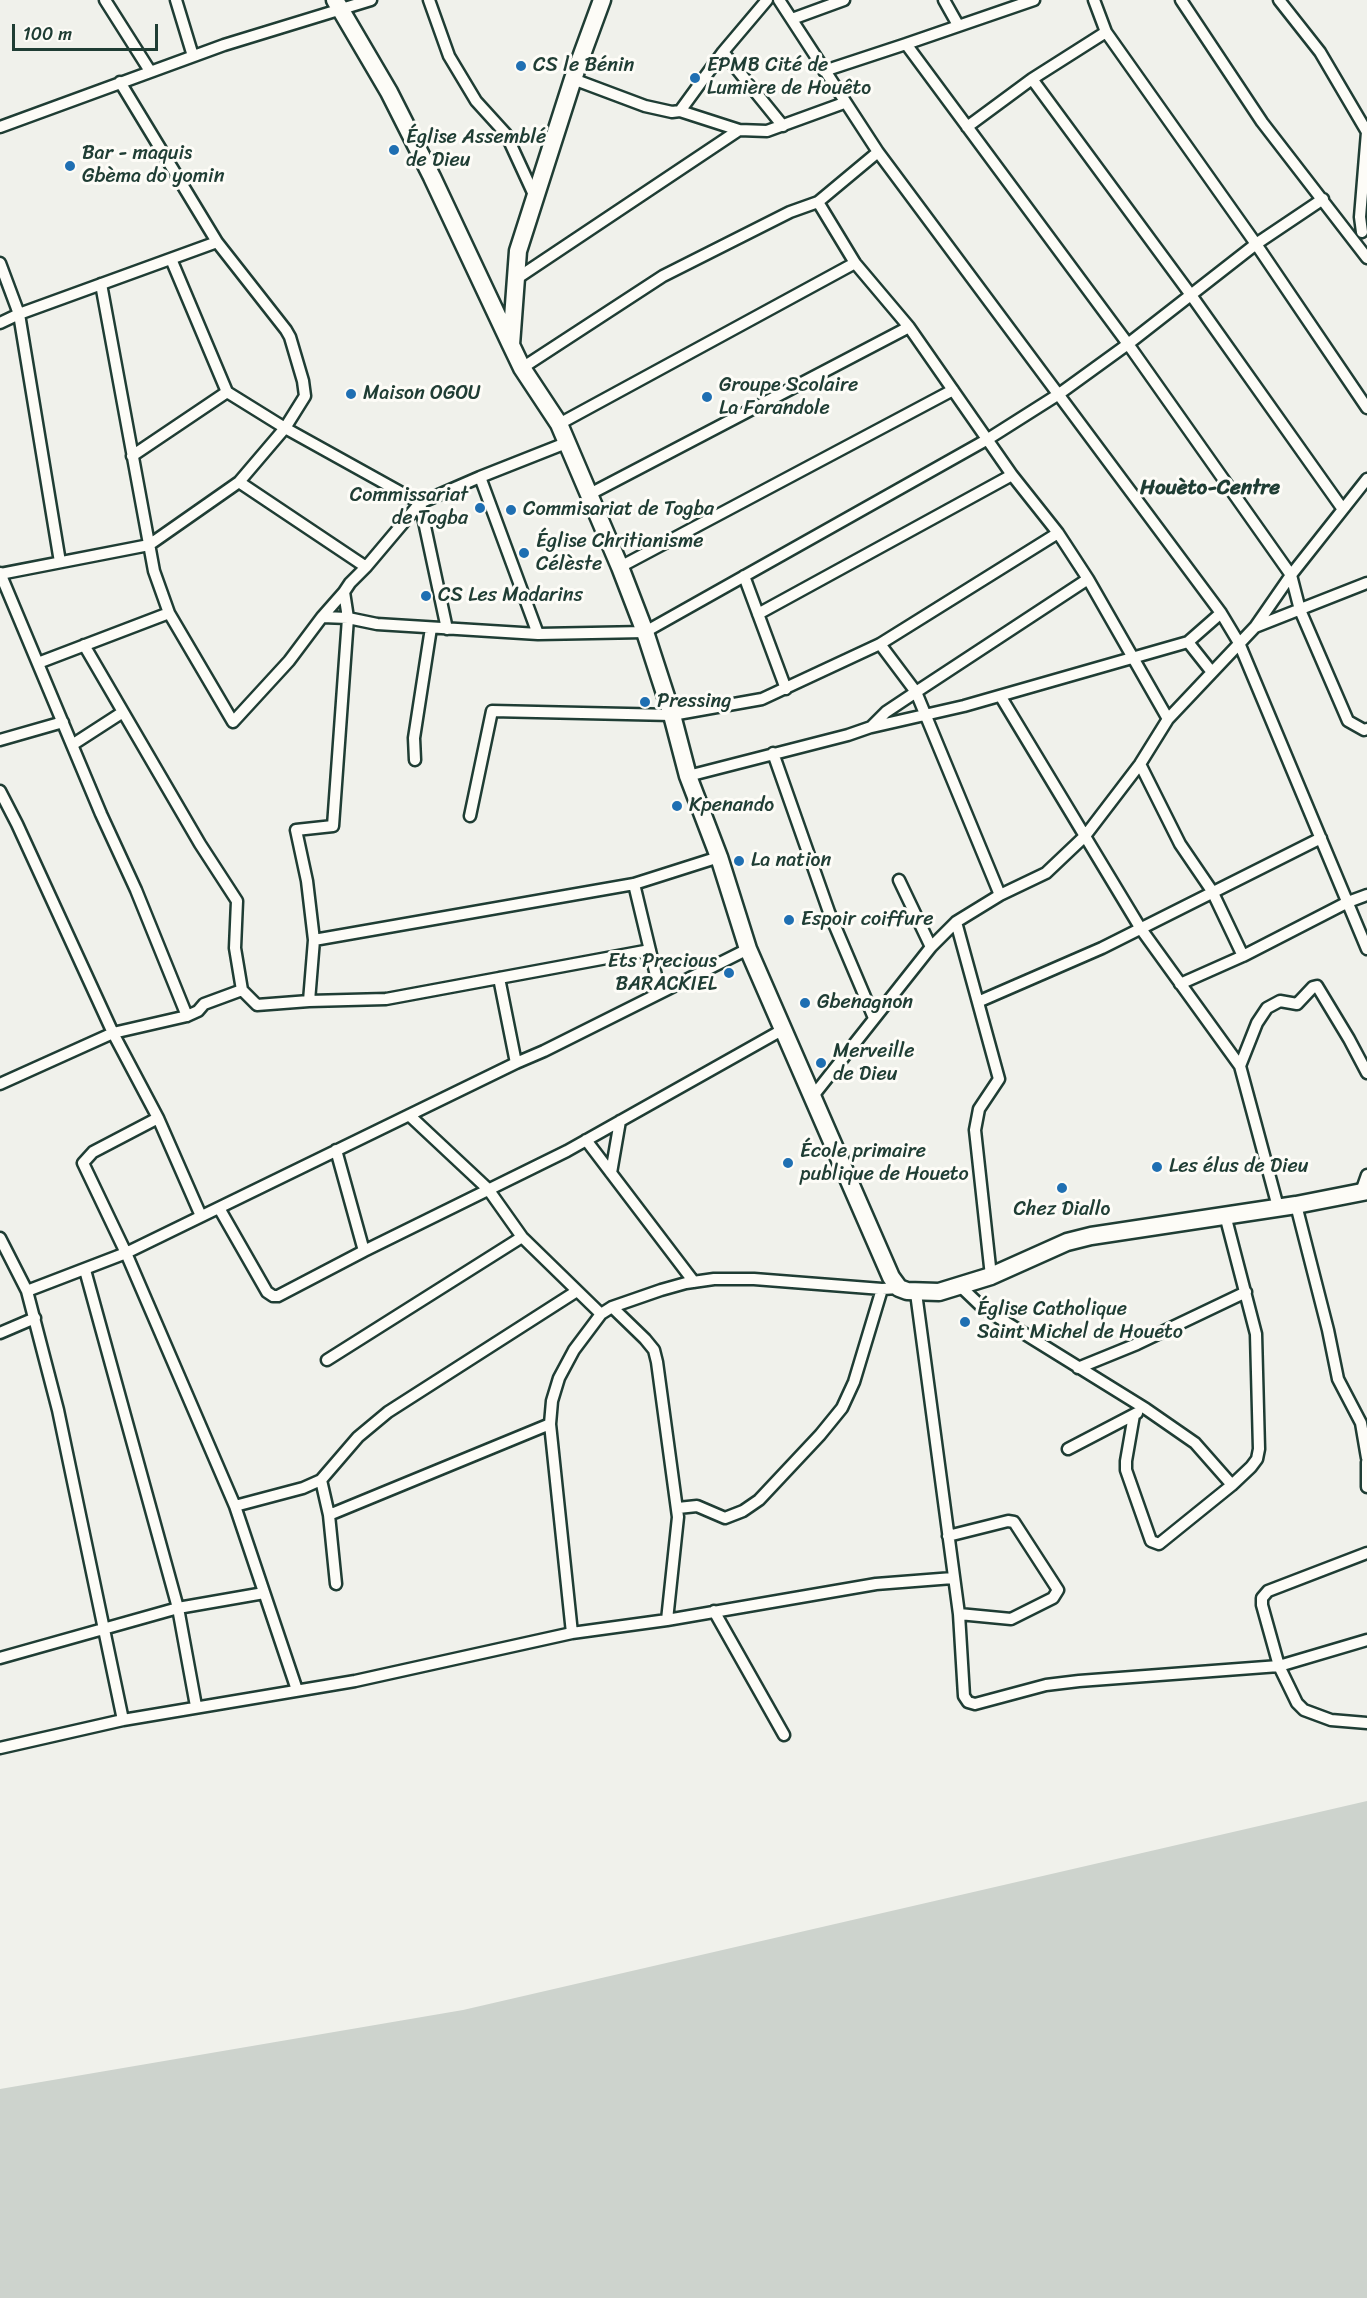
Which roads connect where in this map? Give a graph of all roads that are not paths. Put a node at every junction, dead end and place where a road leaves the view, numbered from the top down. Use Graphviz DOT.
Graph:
graph roads {
  1 [pos="105,0"];
  2 [pos="176,0"];
  3 [pos="371,0"];
  4 [pos="429,0"];
  5 [pos="602,0"];
  6 [pos="767,0"];
  7 [pos="778,0"];
  8 [pos="844,0"];
  9 [pos="944,0"];
  10 [pos="1031,0"];
  11 [pos="1094,0"];
  12 [pos="1181,0"];
  13 [pos="1279,0"];
  14 [pos="338,5"];
  15 [pos="792,19"];
  16 [pos="958,25"];
  17 [pos="1106,32"];
  18 [pos="906,44"];
  19 [pos="723,52"];
  20 [pos="193,56"];
  21 [pos="150,71"];
  22 [pos="824,71"];
  23 [pos="573,79"];
  24 [pos="1032,79"];
  25 [pos="120,82"];
  26 [pos="844,103"];
  27 [pos="680,111"];
  28 [pos="783,126"];
  29 [pos="967,127"];
  30 [pos="0,128"];
  31 [pos="738,130"];
  32 [pos="1367,132"];
  33 [pos="878,152"];
  34 [pos="535,197"];
  35 [pos="1323,199"];
  36 [pos="818,202"];
  37 [pos="1361,233"];
  38 [pos="217,242"];
  39 [pos="1256,244"];
  40 [pos="1367,258"];
  41 [pos="171,259"];
  42 [pos="0,263"];
  43 [pos="855,263"];
  44 [pos="516,279"];
  45 [pos="100,284"];
  46 [pos="1191,295"];
  47 [pos="19,314"];
  48 [pos="0,323"];
  49 [pos="909,327"];
  50 [pos="1128,344"];
  51 [pos="511,345"];
  52 [pos="522,368"];
  53 [pos="953,390"];
  54 [pos="227,392"];
  55 [pos="1059,394"];
  56 [pos="1367,408"];
  57 [pos="559,424"];
  58 [pos="285,428"];
  59 [pos="988,439"];
  60 [pos="566,443"];
  61 [pos="132,456"];
  62 [pos="1012,474"];
  63 [pos="480,477"];
  64 [pos="1367,479"];
  65 [pos="239,482"];
  66 [pos="588,495"];
  67 [pos="420,503"];
  68 [pos="1342,508"];
  69 [pos="1058,534"];
  70 [pos="149,545"];
  71 [pos="60,562"];
  72 [pos="366,567"];
  73 [pos="620,567"];
  74 [pos="0,574"];
  75 [pos="1291,575"];
  76 [pos="744,576"];
  77 [pos="1088,579"];
  78 [pos="1367,583"];
  79 [pos="344,592"];
  80 [pos="1300,610"];
  81 [pos="169,613"];
  82 [pos="1221,613"];
  83 [pos="758,614"];
  84 [pos="322,616"];
  85 [pos="348,618"];
  86 [pos="1255,627"];
  87 [pos="431,628"];
  88 [pos="447,629"];
  89 [pos="645,632"];
  90 [pos="538,634"];
  91 [pos="1188,642"];
  92 [pos="1239,643"];
  93 [pos="880,644"];
  94 [pos="84,645"];
  95 [pos="1131,657"];
  96 [pos="38,663"];
  97 [pos="1211,672"];
  98 [pos="786,689"];
  99 [pos="916,692"];
  100 [pos="1001,696"];
  101 [pos="123,712"];
  102 [pos="672,715"];
  103 [pos="926,715"];
  104 [pos="1168,718"];
  105 [pos="63,722"];
  106 [pos="871,727"];
  107 [pos="1367,729"];
  108 [pos="0,740"];
  109 [pos="72,745"];
  110 [pos="773,753"];
  111 [pos="415,760"];
  112 [pos="1140,764"];
  113 [pos="688,776"];
  114 [pos="0,791"];
  115 [pos="470,816"];
  116 [pos="1085,836"];
  117 [pos="1321,838"];
  118 [pos="718,857"];
  119 [pos="899,880"];
  120 [pos="634,884"];
  121 [pos="1212,891"];
  122 [pos="1367,895"];
  123 [pos="1000,896"];
  124 [pos="1348,902"];
  125 [pos="956,922"];
  126 [pos="1141,929"];
  127 [pos="314,940"];
  128 [pos="931,946"];
  129 [pos="748,949"];
  130 [pos="1367,949"];
  131 [pos="650,950"];
  132 [pos="1243,956"];
  133 [pos="499,978"];
  134 [pos="1180,984"];
  135 [pos="242,990"];
  136 [pos="660,992"];
  137 [pos="309,1001"];
  138 [pos="980,1001"];
  139 [pos="187,1016"];
  140 [pos="874,1018"];
  141 [pos="782,1030"];
  142 [pos="113,1033"];
  143 [pos="516,1063"];
  144 [pos="1240,1066"];
  145 [pos="1367,1073"];
  146 [pos="0,1084"];
  147 [pos="813,1096"];
  148 [pos="409,1115"];
  149 [pos="158,1118"];
  150 [pos="620,1121"];
  151 [pos="586,1140"];
  152 [pos="336,1150"];
  153 [pos="611,1173"];
  154 [pos="1367,1175"];
  155 [pos="488,1189"];
  156 [pos="1364,1191"];
  157 [pos="1296,1205"];
  158 [pos="219,1208"];
  159 [pos="1278,1208"];
  160 [pos="1225,1215"];
  161 [pos="201,1216"];
  162 [pos="522,1237"];
  163 [pos="0,1238"];
  164 [pos="364,1251"];
  165 [pos="126,1253"];
  166 [pos="85,1270"];
  167 [pos="991,1276"];
  168 [pos="694,1282"];
  169 [pos="960,1286"];
  170 [pos="882,1288"];
  171 [pos="899,1288"];
  172 [pos="27,1291"];
  173 [pos="577,1292"];
  174 [pos="1246,1292"];
  175 [pos="916,1293"];
  176 [pos="612,1307"];
  177 [pos="601,1314"];
  178 [pos="34,1318"];
  179 [pos="0,1333"];
  180 [pos="327,1360"];
  181 [pos="1078,1368"];
  182 [pos="1146,1409"];
  183 [pos="1134,1415"];
  184 [pos="550,1424"];
  185 [pos="1068,1449"];
  186 [pos="1367,1460"];
  187 [pos="321,1480"];
  188 [pos="1232,1485"];
  189 [pos="1367,1487"];
  190 [pos="235,1506"];
  191 [pos="678,1508"];
  192 [pos="329,1515"];
  193 [pos="948,1536"];
  194 [pos="1367,1553"];
  195 [pos="953,1578"];
  196 [pos="336,1584"];
  197 [pos="264,1593"];
  198 [pos="178,1608"];
  199 [pos="714,1611"];
  200 [pos="959,1614"];
  201 [pos="667,1620"];
  202 [pos="104,1630"];
  203 [pos="572,1633"];
  204 [pos="1367,1640"];
  205 [pos="0,1659"];
  206 [pos="1279,1666"];
  207 [pos="297,1690"];
  208 [pos="196,1706"];
  209 [pos="123,1720"];
  210 [pos="1367,1723"];
  211 [pos="784,1735"];
  212 [pos="0,1748"];
  1 -- 21 [label="street"];
  2 -- 20 [label="street"];
  3 -- 14 [label="street"];
  4 -- 34 [label="street"];
  5 -- 23 [label="street"];
  6 -- 19 [label="street"];
  7 -- 15 [label="street"];
  8 -- 15 [label="street"];
  9 -- 16 [label="street"];
  10 -- 16 [label="street"];
  11 -- 17 [label="street"];
  12 -- 35 [label="street"];
  13 -- 32 [label="street"];
  14 -- 20 [label="street"];
  14 -- 51 [label="street"];
  15 -- 22 [label="street"];
  16 -- 18 [label="street"];
  17 -- 24 [label="street"];
  17 -- 39 [label="street"];
  18 -- 22 [label="street"];
  18 -- 29 [label="street"];
  19 -- 27 [label="street"];
  19 -- 28 [label="street"];
  20 -- 21 [label="street"];
  21 -- 25 [label="street"];
  22 -- 26 [label="street"];
  23 -- 27 [label="street"];
  23 -- 34 [label="street"];
  24 -- 29 [label="street"];
  24 -- 46 [label="street"];
  25 -- 30 [label="street"];
  25 -- 38 [label="street"];
  26 -- 28 [label="street"];
  26 -- 33 [label="street"];
  27 -- 31 [label="street"];
  28 -- 31 [label="street"];
  29 -- 50 [label="street"];
  31 -- 44 [label="street"];
  32 -- 37 [label="street"];
  33 -- 36 [label="street"];
  33 -- 55 [label="street"];
  34 -- 44 [label="street"];
  35 -- 37 [label="street"];
  35 -- 39 [label="street"];
  36 -- 43 [label="street"];
  36 -- 52 [label="street"];
  37 -- 40 [label="street"];
  38 -- 41 [label="street"];
  38 -- 58 [label="street"];
  39 -- 46 [label="street"];
  39 -- 56 [label="street"];
  41 -- 45 [label="street"];
  41 -- 54 [label="street"];
  42 -- 47 [label="street"];
  43 -- 49 [label="street"];
  43 -- 57 [label="street"];
  44 -- 51 [label="street"];
  45 -- 47 [label="street"];
  45 -- 61 [label="street"];
  46 -- 50 [label="street"];
  46 -- 68 [label="street"];
  47 -- 48 [label="street"];
  47 -- 71 [label="street"];
  49 -- 53 [label="street"];
  49 -- 66 [label="street"];
  50 -- 55 [label="street"];
  50 -- 75 [label="street"];
  51 -- 52 [label="street"];
  52 -- 57 [label="street"];
  53 -- 59 [label="street"];
  53 -- 73 [label="street"];
  54 -- 58 [label="street"];
  54 -- 61 [label="street"];
  55 -- 59 [label="street"];
  55 -- 82 [label="street"];
  57 -- 60 [label="street"];
  58 -- 65 [label="street"];
  58 -- 67 [label="street"];
  59 -- 62 [label="street"];
  59 -- 76 [label="street"];
  60 -- 63 [label="street"];
  60 -- 66 [label="street"];
  61 -- 70 [label="street"];
  62 -- 69 [label="street"];
  62 -- 83 [label="street"];
  63 -- 67 [label="street"];
  63 -- 90 [label="street"];
  64 -- 68 [label="street"];
  65 -- 70 [label="street"];
  65 -- 72 [label="street"];
  66 -- 73 [label="street"];
  67 -- 72 [label="street"];
  67 -- 88 [label="street"];
  68 -- 75 [label="street"];
  69 -- 77 [label="street"];
  69 -- 93 [label="street"];
  70 -- 71 [label="street"];
  70 -- 81 [label="street"];
  71 -- 74 [label="street"];
  72 -- 79 [label="street"];
  73 -- 89 [label="street"];
  74 -- 96 [label="street"];
  75 -- 80 [label="street"];
  75 -- 86 [label="street"];
  76 -- 83 [label="street"];
  76 -- 89 [label="street"];
  77 -- 95 [label="street"];
  77 -- 99 [label="street"];
  78 -- 80 [label="street"];
  79 -- 84 [label="street"];
  79 -- 85 [label="street"];
  80 -- 86 [label="street"];
  80 -- 107 [label="street"];
  81 -- 84 [label="street"];
  81 -- 94 [label="street"];
  82 -- 91 [label="street"];
  82 -- 92 [label="street"];
  83 -- 98 [label="street"];
  84 -- 85 [label="street"];
  85 -- 87 [label="street"];
  85 -- 127 [label="street"];
  86 -- 92 [label="street"];
  87 -- 88 [label="street"];
  87 -- 111 [label="street"];
  88 -- 90 [label="street"];
  89 -- 90 [label="street"];
  89 -- 102 [label="street"];
  91 -- 95 [label="street"];
  91 -- 97 [label="street"];
  92 -- 97 [label="street"];
  92 -- 117 [label="street"];
  93 -- 98 [label="street"];
  93 -- 99 [label="street"];
  94 -- 96 [label="street"];
  94 -- 101 [label="street"];
  95 -- 100 [label="street"];
  95 -- 104 [label="street"];
  96 -- 105 [label="street"];
  97 -- 104 [label="street"];
  98 -- 102 [label="street"];
  99 -- 103 [label="street"];
  99 -- 106 [label="street"];
  100 -- 103 [label="street"];
  100 -- 116 [label="street"];
  101 -- 109 [label="street"];
  101 -- 135 [label="street"];
  102 -- 113 [label="street"];
  102 -- 115 [label="street"];
  103 -- 106 [label="street"];
  103 -- 123 [label="street"];
  104 -- 112 [label="street"];
  105 -- 108 [label="street"];
  105 -- 109 [label="street"];
  106 -- 110 [label="street"];
  109 -- 139 [label="street"];
  110 -- 113 [label="street"];
  110 -- 140 [label="street"];
  112 -- 116 [label="street"];
  112 -- 121 [label="street"];
  113 -- 118 [label="street"];
  114 -- 142 [label="street"];
  116 -- 123 [label="street"];
  116 -- 126 [label="street"];
  117 -- 121 [label="street"];
  117 -- 124 [label="street"];
  118 -- 120 [label="street"];
  118 -- 129 [label="street"];
  119 -- 128 [label="street"];
  120 -- 127 [label="street"];
  120 -- 131 [label="street"];
  121 -- 126 [label="street"];
  121 -- 132 [label="street"];
  122 -- 124 [label="street"];
  123 -- 125 [label="street"];
  124 -- 130 [label="street"];
  124 -- 132 [label="street"];
  125 -- 128 [label="street"];
  125 -- 138 [label="street"];
  126 -- 134 [label="street"];
  126 -- 138 [label="street"];
  127 -- 137 [label="street"];
  128 -- 140 [label="street"];
  129 -- 136 [label="street"];
  129 -- 141 [label="street"];
  131 -- 133 [label="street"];
  131 -- 136 [label="street"];
  132 -- 134 [label="street"];
  133 -- 137 [label="street"];
  133 -- 143 [label="street"];
  134 -- 144 [label="street"];
  135 -- 137 [label="street"];
  135 -- 139 [label="street"];
  136 -- 143 [label="street"];
  138 -- 167 [label="street"];
  139 -- 142 [label="street"];
  140 -- 147 [label="street"];
  141 -- 147 [label="street"];
  141 -- 150 [label="street"];
  142 -- 146 [label="street"];
  142 -- 149 [label="street"];
  143 -- 148 [label="street"];
  144 -- 145 [label="street"];
  144 -- 159 [label="street"];
  147 -- 171 [label="street"];
  148 -- 152 [label="street"];
  148 -- 155 [label="street"];
  149 -- 161 [label="street"];
  149 -- 165 [label="street"];
  150 -- 151 [label="street"];
  150 -- 153 [label="street"];
  151 -- 153 [label="street"];
  151 -- 155 [label="street"];
  152 -- 158 [label="street"];
  152 -- 164 [label="street"];
  153 -- 168 [label="street"];
  154 -- 156 [label="street"];
  155 -- 162 [label="street"];
  155 -- 164 [label="street"];
  156 -- 157 [label="street"];
  157 -- 159 [label="street"];
  157 -- 186 [label="street"];
  158 -- 161 [label="street"];
  158 -- 164 [label="street"];
  159 -- 160 [label="street"];
  160 -- 167 [label="street"];
  160 -- 174 [label="street"];
  161 -- 165 [label="street"];
  162 -- 173 [label="street"];
  162 -- 180 [label="street"];
  163 -- 172 [label="street"];
  165 -- 166 [label="street"];
  165 -- 190 [label="street"];
  166 -- 172 [label="street"];
  166 -- 198 [label="street"];
  167 -- 169 [label="street"];
  168 -- 170 [label="street"];
  168 -- 176 [label="street"];
  169 -- 175 [label="street"];
  169 -- 181 [label="street"];
  170 -- 171 [label="street"];
  170 -- 191 [label="street"];
  171 -- 175 [label="street"];
  172 -- 178 [label="street"];
  173 -- 177 [label="street"];
  173 -- 187 [label="street"];
  174 -- 181 [label="street"];
  174 -- 188 [label="street"];
  175 -- 193 [label="street"];
  176 -- 177 [label="street"];
  176 -- 191 [label="street"];
  177 -- 184 [label="street"];
  178 -- 179 [label="street"];
  178 -- 202 [label="street"];
  181 -- 182 [label="street"];
  182 -- 183 [label="street"];
  182 -- 188 [label="street"];
  183 -- 185 [label="street"];
  183 -- 188 [label="street"];
  184 -- 192 [label="street"];
  184 -- 203 [label="street"];
  186 -- 189 [label="street"];
  187 -- 190 [label="street"];
  187 -- 192 [label="street"];
  190 -- 197 [label="street"];
  191 -- 201 [label="street"];
  192 -- 196 [label="street"];
  193 -- 195 [label="street"];
  193 -- 200 [label="street"];
  194 -- 206 [label="street"];
  195 -- 199 [label="street"];
  195 -- 200 [label="street"];
  197 -- 198 [label="street"];
  197 -- 207 [label="street"];
  198 -- 202 [label="street"];
  198 -- 208 [label="street"];
  199 -- 201 [label="street"];
  199 -- 211 [label="street"];
  200 -- 206 [label="street"];
  201 -- 203 [label="street"];
  202 -- 205 [label="street"];
  202 -- 209 [label="street"];
  203 -- 207 [label="street"];
  204 -- 206 [label="street"];
  206 -- 210 [label="street"];
  207 -- 208 [label="street"];
  208 -- 209 [label="street"];
  209 -- 212 [label="street"];
}
